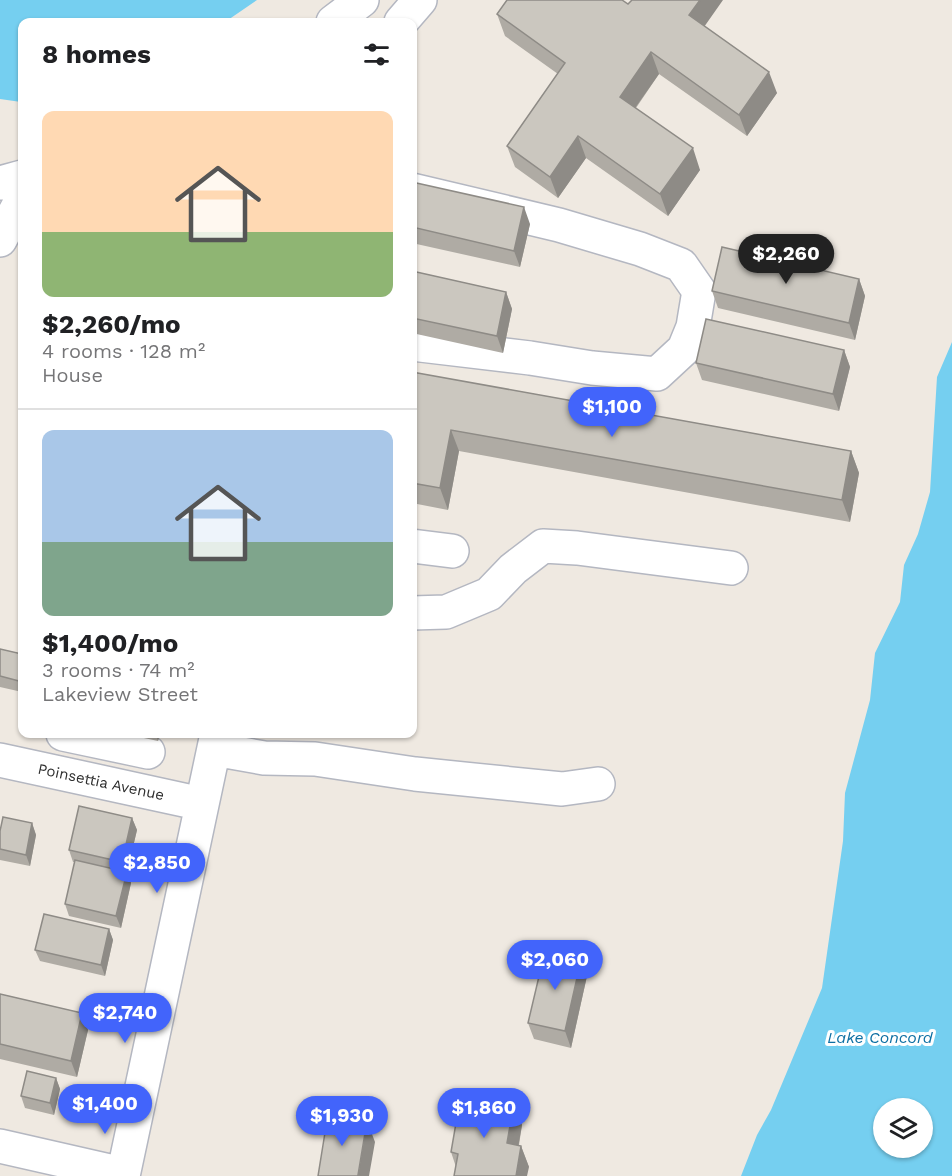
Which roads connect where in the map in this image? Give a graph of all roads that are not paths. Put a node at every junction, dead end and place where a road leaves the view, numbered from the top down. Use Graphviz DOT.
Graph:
graph roads {
  1 [pos="362,0"];
  2 [pos="381,0"];
  3 [pos="420,0"];
  4 [pos="338,18"];
  5 [pos="371,18"];
  6 [pos="404,18"];
  7 [pos="18,178"];
  8 [pos="0,183"];
  9 [pos="417,191"];
  10 [pos="18,206"];
  11 [pos="0,240"];
  12 [pos="417,345"];
  13 [pos="417,547"];
  14 [pos="452,551"];
  15 [pos="731,568"];
  16 [pos="417,613"];
  17 [pos="62,738"];
  18 [pos="82,738"];
  19 [pos="215,741"];
  20 [pos="296,746"];
  21 [pos="148,752"];
  22 [pos="0,760"];
  23 [pos="56,772"];
  24 [pos="598,784"];
  25 [pos="202,804"];
  26 [pos="0,1146"];
  27 [pos="123,1175"];
  1 -- 4 [label="street"];
  2 -- 5 [label="street"];
  3 -- 6 [label="street"];
  7 -- 8 [label="street"];
  9 -- 12 [label="street"];
  10 -- 11 [label="street"];
  13 -- 14 [label="street"];
  15 -- 16 [label="street"];
  17 -- 23 [label="street"];
  18 -- 21 [label="street"];
  19 -- 20 [label="street"];
  19 -- 25 [label="street"];
  20 -- 24 [label="street"];
  22 -- 23 [label="street, Poinsettia Avenue"];
  23 -- 25 [label="street, Poinsettia Avenue"];
  25 -- 27 [label="street"];
  26 -- 27 [label="street"];
}
